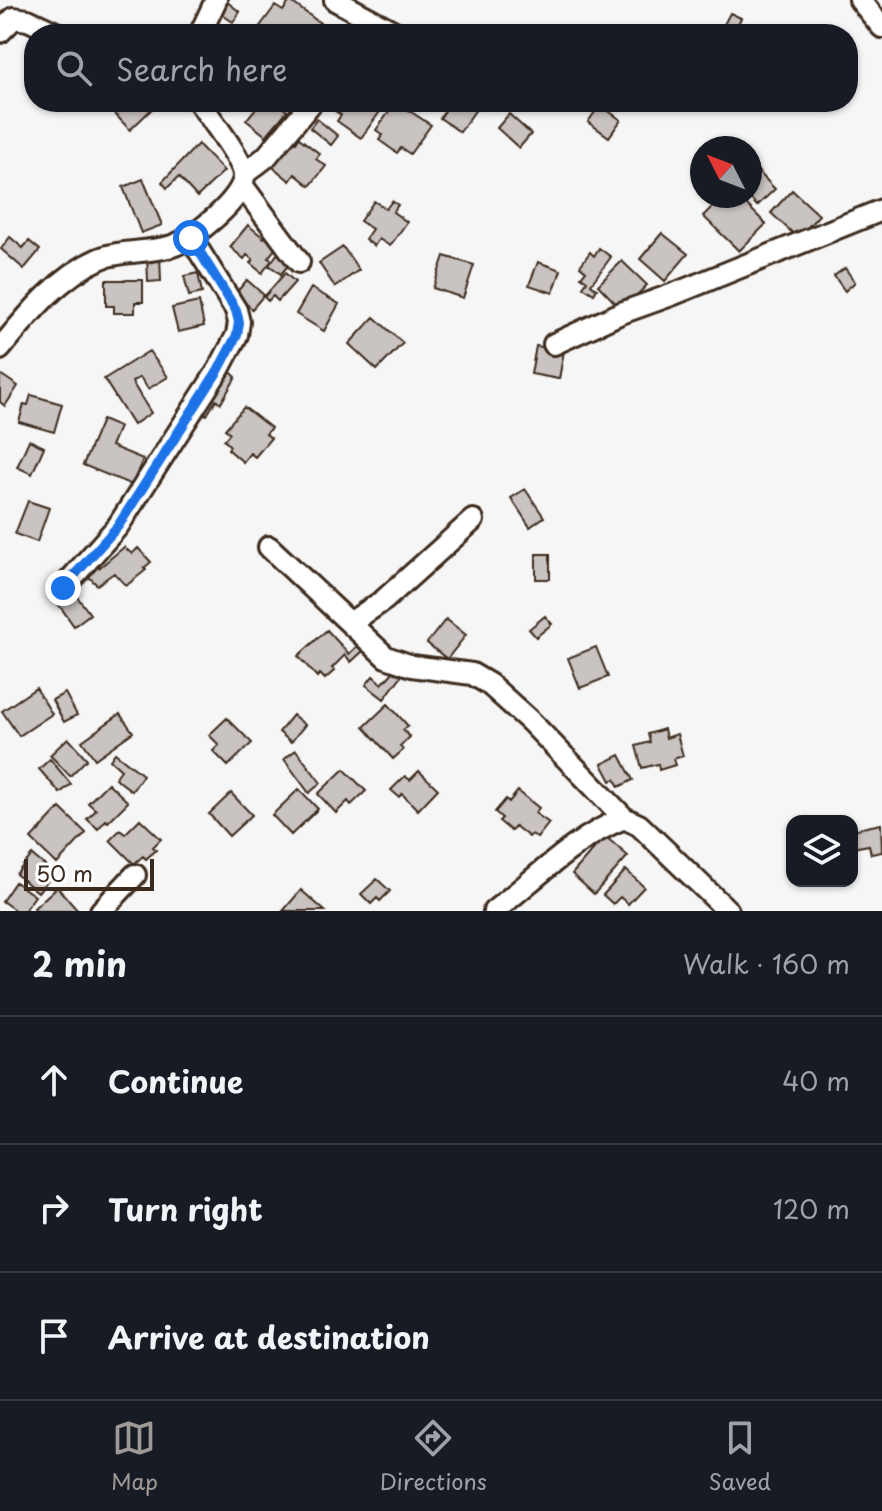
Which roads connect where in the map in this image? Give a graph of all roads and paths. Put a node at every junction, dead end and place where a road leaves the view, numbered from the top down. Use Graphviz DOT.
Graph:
graph roads {
  1 [pos="216,0"];
  2 [pos="335,0"];
  3 [pos="860,0"];
  4 [pos="37,24"];
  5 [pos="205,24"];
  6 [pos="367,24"];
  7 [pos="882,26"];
  8 [pos="0,32"];
  9 [pos="206,112"];
  10 [pos="304,112"];
  11 [pos="243,179"];
  12 [pos="882,210"];
  13 [pos="191,238"];
  14 [pos="299,262"];
  15 [pos="554,344"];
  16 [pos="0,349"];
  17 [pos="473,520"];
  18 [pos="269,547"];
  19 [pos="63,588"];
  20 [pos="350,623"];
  21 [pos="624,818"];
  22 [pos="135,875"];
  23 [pos="101,911"];
  24 [pos="494,911"];
  25 [pos="728,911"];
  1 -- 5 [label="street"];
  2 -- 6 [label="street"];
  3 -- 7 [label="street"];
  4 -- 8 [label="street"];
  9 -- 11 [label="street"];
  10 -- 11 [label="street"];
  11 -- 13 [label="street"];
  11 -- 14 [label="street"];
  12 -- 15 [label="street"];
  13 -- 16 [label="street"];
  13 -- 19 [label="street"];
  17 -- 20 [label="street"];
  18 -- 20 [label="street"];
  20 -- 21 [label="street"];
  21 -- 24 [label="street"];
  21 -- 25 [label="street"];
  22 -- 23 [label="street"];
}
